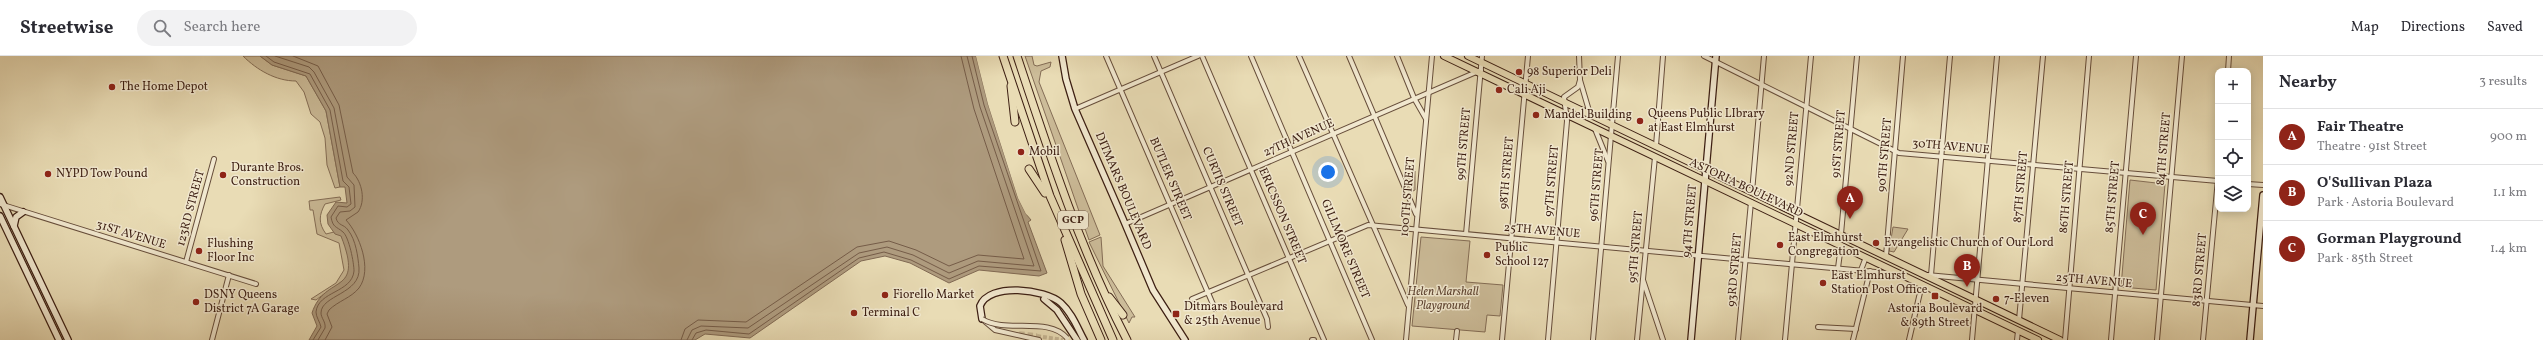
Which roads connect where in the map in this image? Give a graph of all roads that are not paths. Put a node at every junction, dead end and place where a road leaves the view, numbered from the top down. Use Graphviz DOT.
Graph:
graph roads {
  1 [pos="1003,56"];
  2 [pos="1017,56"];
  3 [pos="1062,56"];
  4 [pos="1106,56"];
  5 [pos="1154,56"];
  6 [pos="1198,56"];
  7 [pos="1202,56"];
  8 [pos="1252,56"];
  9 [pos="1300,56"];
  10 [pos="1349,56"];
  11 [pos="1397,56"];
  12 [pos="1432,56"];
  13 [pos="1444,56"];
  14 [pos="1468,56"];
  15 [pos="1528,56"];
  16 [pos="1579,56"];
  17 [pos="1618,56"];
  18 [pos="1663,56"];
  19 [pos="1704,56"];
  20 [pos="1764,56"];
  21 [pos="1810,56"];
  22 [pos="1857,56"];
  23 [pos="1903,56"];
  24 [pos="1950,56"];
  25 [pos="1997,56"];
  26 [pos="2043,56"];
  27 [pos="2089,56"];
  28 [pos="2136,56"];
  29 [pos="2182,56"];
  30 [pos="2229,56"];
  31 [pos="1482,59"];
  32 [pos="1715,59"];
  33 [pos="2228,68"];
  34 [pos="1161,72"];
  35 [pos="1479,72"];
  36 [pos="1011,80"];
  37 [pos="1580,80"];
  38 [pos="1525,84"];
  39 [pos="1762,84"];
  40 [pos="1121,90"];
  41 [pos="1428,92"];
  42 [pos="1524,94"];
  43 [pos="1414,98"];
  44 [pos="1565,102"];
  45 [pos="1806,106"];
  46 [pos="1075,109"];
  47 [pos="1566,114"];
  48 [pos="1590,114"];
  49 [pos="1374,116"];
  50 [pos="1426,119"];
  51 [pos="1015,122"];
  52 [pos="1612,125"];
  53 [pos="1595,128"];
  54 [pos="1851,129"];
  55 [pos="1333,134"];
  56 [pos="1611,136"];
  57 [pos="1656,146"];
  58 [pos="1292,151"];
  59 [pos="1895,151"];
  60 [pos="1941,156"];
  61 [pos="1654,157"];
  62 [pos="214,159"];
  63 [pos="1987,160"];
  64 [pos="1609,164"];
  65 [pos="2033,164"];
  66 [pos="2079,168"];
  67 [pos="1029,169"];
  68 [pos="1251,169"];
  69 [pos="1706,170"];
  70 [pos="2126,173"];
  71 [pos="2172,177"];
  72 [pos="2215,180"];
  73 [pos="1705,181"];
  74 [pos="2251,184"];
  75 [pos="2263,185"];
  76 [pos="1211,187"];
  77 [pos="1752,192"];
  78 [pos="2263,195"];
  79 [pos="0,197"];
  80 [pos="1418,197"];
  81 [pos="1409,198"];
  82 [pos="1750,202"];
  83 [pos="2,205"];
  84 [pos="1170,205"];
  85 [pos="1054,207"];
  86 [pos="23,212"];
  87 [pos="2215,212"];
  88 [pos="1797,213"];
  89 [pos="0,216"];
  90 [pos="1417,216"];
  91 [pos="1060,221"];
  92 [pos="1125,224"];
  93 [pos="1795,224"];
  94 [pos="14,226"];
  95 [pos="1373,226"];
  96 [pos="1415,229"];
  97 [pos="1466,234"];
  98 [pos="1840,234"];
  99 [pos="1511,238"];
  100 [pos="1331,241"];
  101 [pos="1556,242"];
  102 [pos="1842,245"];
  103 [pos="1601,246"];
  104 [pos="1645,250"];
  105 [pos="1698,255"];
  106 [pos="1886,256"];
  107 [pos="1866,257"];
  108 [pos="1290,258"];
  109 [pos="1746,260"];
  110 [pos="186,262"];
  111 [pos="1792,264"];
  112 [pos="1838,268"];
  113 [pos="1861,270"];
  114 [pos="1870,271"];
  115 [pos="1924,274"];
  116 [pos="1903,275"];
  117 [pos="1931,275"];
  118 [pos="230,276"];
  119 [pos="1248,276"];
  120 [pos="1643,278"];
  121 [pos="1976,279"];
  122 [pos="256,284"];
  123 [pos="1922,284"];
  124 [pos="2022,284"];
  125 [pos="1100,285"];
  126 [pos="2069,288"];
  127 [pos="2115,292"];
  128 [pos="1208,293"];
  129 [pos="2161,297"];
  130 [pos="1044,299"];
  131 [pos="1192,299"];
  132 [pos="1975,299"];
  133 [pos="2207,301"];
  134 [pos="2253,305"];
  135 [pos="1409,306"];
  136 [pos="2263,306"];
  137 [pos="1215,309"];
  138 [pos="1975,310"];
  139 [pos="1122,315"];
  140 [pos="982,319"];
  141 [pos="2019,320"];
  142 [pos="1818,326"];
  143 [pos="1268,327"];
  144 [pos="1178,328"];
  145 [pos="1856,329"];
  146 [pos="1457,331"];
  147 [pos="2018,331"];
  148 [pos="1081,339"];
  149 [pos="59,340"];
  150 [pos="68,340"];
  151 [pos="212,340"];
  152 [pos="1039,340"];
  153 [pos="1068,340"];
  154 [pos="1101,340"];
  155 [pos="1113,340"];
  156 [pos="1127,340"];
  157 [pos="1185,340"];
  158 [pos="1189,340"];
  159 [pos="1324,340"];
  160 [pos="1372,340"];
  161 [pos="1406,340"];
  162 [pos="1456,340"];
  163 [pos="1502,340"];
  164 [pos="1548,340"];
  165 [pos="1593,340"];
  166 [pos="1637,340"];
  167 [pos="1663,340"];
  168 [pos="1691,340"];
  169 [pos="1738,340"];
  170 [pos="1785,340"];
  171 [pos="1854,340"];
  172 [pos="1909,340"];
  173 [pos="1972,340"];
  174 [pos="2017,340"];
  175 [pos="2038,340"];
  176 [pos="2060,340"];
  177 [pos="2065,340"];
  178 [pos="2111,340"];
  179 [pos="2157,340"];
  180 [pos="2204,340"];
  181 [pos="2250,340"];
  1 -- 36 [label="highway, GCP"];
  2 -- 125 [label="highway, GCP"];
  3 -- 46 [label="street, DITMARS BOULEVARD"];
  4 -- 40 [label="street, BUTLER STREET"];
  5 -- 34 [label="street, CURTIS STREET"];
  6 -- 34 [label="street"];
  7 -- 68 [label="street, ERICSSON STREET"];
  8 -- 58 [label="street, GILLMORE STREET"];
  9 -- 55 [label="street"];
  10 -- 49 [label="street"];
  11 -- 43 [label="street"];
  12 -- 41 [label="street, 100TH STREET"];
  13 -- 35 [label="main road, ASTORIA BOULEVARD"];
  14 -- 31 [label="main road, ASTORIA BOULEVARD"];
  15 -- 38 [label="street, 98TH STREET"];
  16 -- 37 [label="street"];
  17 -- 52 [label="street, 96TH STREET"];
  18 -- 57 [label="street"];
  19 -- 32 [label="street, 30TH AVENUE"];
  20 -- 39 [label="street"];
  21 -- 45 [label="street, 92ND STREET"];
  22 -- 54 [label="street, 91ST STREET"];
  23 -- 59 [label="street, 90TH STREET"];
  24 -- 60 [label="street"];
  25 -- 63 [label="street"];
  26 -- 65 [label="street, 87TH STREET"];
  27 -- 66 [label="street, 86TH STREET"];
  28 -- 70 [label="street, 85TH STREET"];
  29 -- 71 [label="street, 84TH STREET"];
  30 -- 33 [label="street"];
  31 -- 35 [label="street, 99TH STREET"];
  31 -- 38 [label="main road, ASTORIA BOULEVARD"];
  32 -- 39 [label="street, 30TH AVENUE"];
  32 -- 69 [label="street, 94TH STREET"];
  34 -- 40 [label="street"];
  34 -- 76 [label="street, CURTIS STREET"];
  35 -- 41 [label="street, 27TH AVENUE"];
  35 -- 42 [label="main road, ASTORIA BOULEVARD"];
  35 -- 97 [label="street, 99TH STREET"];
  36 -- 51 [label="highway"];
  36 -- 85 [label="highway, GCP"];
  37 -- 44 [label="street"];
  37 -- 48 [label="street"];
  38 -- 42 [label="street, 98TH STREET"];
  38 -- 44 [label="main road, ASTORIA BOULEVARD"];
  39 -- 45 [label="street, 30TH AVENUE"];
  39 -- 77 [label="street"];
  40 -- 46 [label="street"];
  40 -- 84 [label="street, BUTLER STREET"];
  41 -- 43 [label="street, 27TH AVENUE"];
  41 -- 50 [label="street, 100TH STREET"];
  42 -- 47 [label="main road, ASTORIA BOULEVARD"];
  42 -- 99 [label="street, 98TH STREET"];
  43 -- 49 [label="street, 27TH AVENUE"];
  43 -- 50 [label="street"];
  44 -- 47 [label="street, 97TH STREET"];
  44 -- 48 [label="main road, ASTORIA BOULEVARD"];
  45 -- 54 [label="street, 30TH AVENUE"];
  45 -- 88 [label="street, 92ND STREET"];
  46 -- 92 [label="street, DITMARS BOULEVARD"];
  47 -- 53 [label="main road, ASTORIA BOULEVARD"];
  47 -- 101 [label="street, 97TH STREET"];
  48 -- 52 [label="main road, ASTORIA BOULEVARD"];
  49 -- 55 [label="street, 27TH AVENUE"];
  49 -- 81 [label="street"];
  50 -- 80 [label="street, 100TH STREET"];
  52 -- 56 [label="street, 96TH STREET"];
  52 -- 57 [label="main road, ASTORIA BOULEVARD"];
  53 -- 56 [label="main road, ASTORIA BOULEVARD"];
  53 -- 64 [label="street"];
  54 -- 59 [label="street, 30TH AVENUE"];
  54 -- 98 [label="street, 91ST STREET"];
  55 -- 58 [label="street, 27TH AVENUE"];
  55 -- 95 [label="street"];
  56 -- 61 [label="main road, ASTORIA BOULEVARD"];
  56 -- 64 [label="street, 96TH STREET"];
  57 -- 69 [label="main road, ASTORIA BOULEVARD"];
  58 -- 68 [label="street, 27TH AVENUE"];
  58 -- 100 [label="street, GILLMORE STREET"];
  59 -- 60 [label="street, 30TH AVENUE"];
  59 -- 106 [label="street, 90TH STREET"];
  60 -- 63 [label="street, 30TH AVENUE"];
  60 -- 117 [label="street"];
  61 -- 73 [label="main road, ASTORIA BOULEVARD"];
  61 -- 104 [label="street, 95TH STREET"];
  62 -- 110 [label="street, 123RD STREET"];
  63 -- 65 [label="street, 30TH AVENUE"];
  63 -- 121 [label="street"];
  64 -- 103 [label="street, 96TH STREET"];
  65 -- 66 [label="street, 30TH AVENUE"];
  65 -- 124 [label="street, 87TH STREET"];
  66 -- 70 [label="street, 30TH AVENUE"];
  66 -- 126 [label="street, 86TH STREET"];
  67 -- 85 [label="highway"];
  68 -- 76 [label="street, 27TH AVENUE"];
  68 -- 108 [label="street, ERICSSON STREET"];
  69 -- 73 [label="street, 94TH STREET"];
  69 -- 77 [label="main road, ASTORIA BOULEVARD"];
  70 -- 71 [label="street, 30TH AVENUE"];
  70 -- 127 [label="street, 85TH STREET"];
  71 -- 72 [label="street, 30TH AVENUE"];
  71 -- 129 [label="street, 84TH STREET"];
  73 -- 82 [label="main road, ASTORIA BOULEVARD"];
  73 -- 105 [label="street, 94TH STREET"];
  74 -- 75 [label="street"];
  76 -- 84 [label="street, 27TH AVENUE"];
  76 -- 119 [label="street, CURTIS STREET"];
  77 -- 88 [label="main road, ASTORIA BOULEVARD"];
  78 -- 134 [label="street"];
  79 -- 83 [label="street"];
  80 -- 81 [label="street"];
  80 -- 90 [label="street, 100TH STREET"];
  81 -- 90 [label="street"];
  82 -- 93 [label="main road, ASTORIA BOULEVARD"];
  82 -- 109 [label="street, 93RD STREET"];
  83 -- 86 [label="street, 31ST AVENUE"];
  83 -- 94 [label="street"];
  84 -- 92 [label="street, 27TH AVENUE"];
  84 -- 128 [label="street, BUTLER STREET"];
  85 -- 91 [label="highway, GCP"];
  86 -- 94 [label="street"];
  86 -- 110 [label="street, 31ST AVENUE"];
  87 -- 133 [label="street, 83RD STREET"];
  88 -- 93 [label="street, 92ND STREET"];
  88 -- 98 [label="main road, ASTORIA BOULEVARD"];
  89 -- 149 [label="street"];
  90 -- 96 [label="street, 100TH STREET"];
  91 -- 154 [label="highway"];
  91 -- 155 [label="highway, GCP"];
  92 -- 144 [label="street, DITMARS BOULEVARD"];
  93 -- 102 [label="main road, ASTORIA BOULEVARD"];
  93 -- 111 [label="street, 92ND STREET"];
  94 -- 150 [label="street"];
  95 -- 96 [label="street, 25TH AVENUE"];
  95 -- 100 [label="street, 25TH AVENUE"];
  95 -- 135 [label="street"];
  96 -- 97 [label="street, 25TH AVENUE"];
  96 -- 135 [label="street, 100TH STREET"];
  97 -- 99 [label="street, 25TH AVENUE"];
  98 -- 106 [label="main road, ASTORIA BOULEVARD"];
  99 -- 101 [label="street, 25TH AVENUE"];
  99 -- 163 [label="street, 98TH STREET"];
  100 -- 108 [label="street, 25TH AVENUE"];
  100 -- 160 [label="street, GILLMORE STREET"];
  101 -- 103 [label="street, 25TH AVENUE"];
  101 -- 164 [label="street, 97TH STREET"];
  102 -- 107 [label="main road, ASTORIA BOULEVARD"];
  102 -- 112 [label="street"];
  103 -- 104 [label="street, 25TH AVENUE"];
  103 -- 165 [label="street, 96TH STREET"];
  104 -- 105 [label="street, 25TH AVENUE"];
  104 -- 120 [label="street, 95TH STREET"];
  105 -- 109 [label="street, 25TH AVENUE"];
  105 -- 168 [label="street, 94TH STREET"];
  106 -- 115 [label="main road, ASTORIA BOULEVARD"];
  107 -- 113 [label="street"];
  107 -- 116 [label="main road, ASTORIA BOULEVARD"];
  108 -- 119 [label="street, 25TH AVENUE"];
  108 -- 159 [label="street, ERICSSON STREET"];
  109 -- 111 [label="street, 25TH AVENUE"];
  109 -- 169 [label="street, 93RD STREET"];
  110 -- 118 [label="street, 31ST AVENUE"];
  111 -- 112 [label="street, 25TH AVENUE"];
  111 -- 170 [label="street, 92ND STREET"];
  112 -- 113 [label="street, 25TH AVENUE"];
  113 -- 114 [label="street, 25TH AVENUE"];
  114 -- 116 [label="street, 25TH AVENUE"];
  114 -- 145 [label="street"];
  115 -- 117 [label="street, 25TH AVENUE"];
  115 -- 132 [label="main road, ASTORIA BOULEVARD"];
  116 -- 123 [label="main road, ASTORIA BOULEVARD"];
  117 -- 121 [label="street, 25TH AVENUE"];
  118 -- 122 [label="street, 31ST AVENUE"];
  118 -- 151 [label="street"];
  119 -- 128 [label="street, 25TH AVENUE"];
  119 -- 143 [label="street, CURTIS STREET"];
  120 -- 166 [label="street, 95TH STREET"];
  120 -- 167 [label="street"];
  121 -- 124 [label="street, 25TH AVENUE"];
  121 -- 132 [label="street"];
  123 -- 138 [label="main road, ASTORIA BOULEVARD"];
  123 -- 172 [label="street"];
  124 -- 126 [label="street, 25TH AVENUE"];
  124 -- 141 [label="street, 87TH STREET"];
  125 -- 139 [label="highway"];
  125 -- 156 [label="highway, GCP"];
  126 -- 127 [label="street, 25TH AVENUE"];
  126 -- 177 [label="street, 86TH STREET"];
  127 -- 129 [label="street, 25TH AVENUE"];
  127 -- 178 [label="street, 85TH STREET"];
  128 -- 131 [label="street, 25TH AVENUE"];
  128 -- 137 [label="street, BUTLER STREET"];
  129 -- 133 [label="street, 25TH AVENUE"];
  129 -- 179 [label="street, 84TH STREET"];
  130 -- 148 [label="street"];
  132 -- 138 [label="street"];
  132 -- 141 [label="main road, ASTORIA BOULEVARD"];
  133 -- 134 [label="street, 25TH AVENUE"];
  133 -- 180 [label="street, 83RD STREET"];
  134 -- 136 [label="street, 25TH AVENUE"];
  134 -- 181 [label="street"];
  135 -- 161 [label="street, 100TH STREET"];
  138 -- 147 [label="main road, ASTORIA BOULEVARD"];
  138 -- 173 [label="street"];
  140 -- 148 [label="street"];
  140 -- 152 [label="street"];
  140 -- 153 [label="street, bridge"];
  141 -- 176 [label="main road, ASTORIA BOULEVARD"];
  142 -- 145 [label="street"];
  144 -- 157 [label="street, DITMARS BOULEVARD"];
  144 -- 158 [label="street, DITMARS BOULEVARD"];
  145 -- 171 [label="street"];
  146 -- 162 [label="street"];
  147 -- 174 [label="street"];
  147 -- 175 [label="main road, ASTORIA BOULEVARD"];
}
